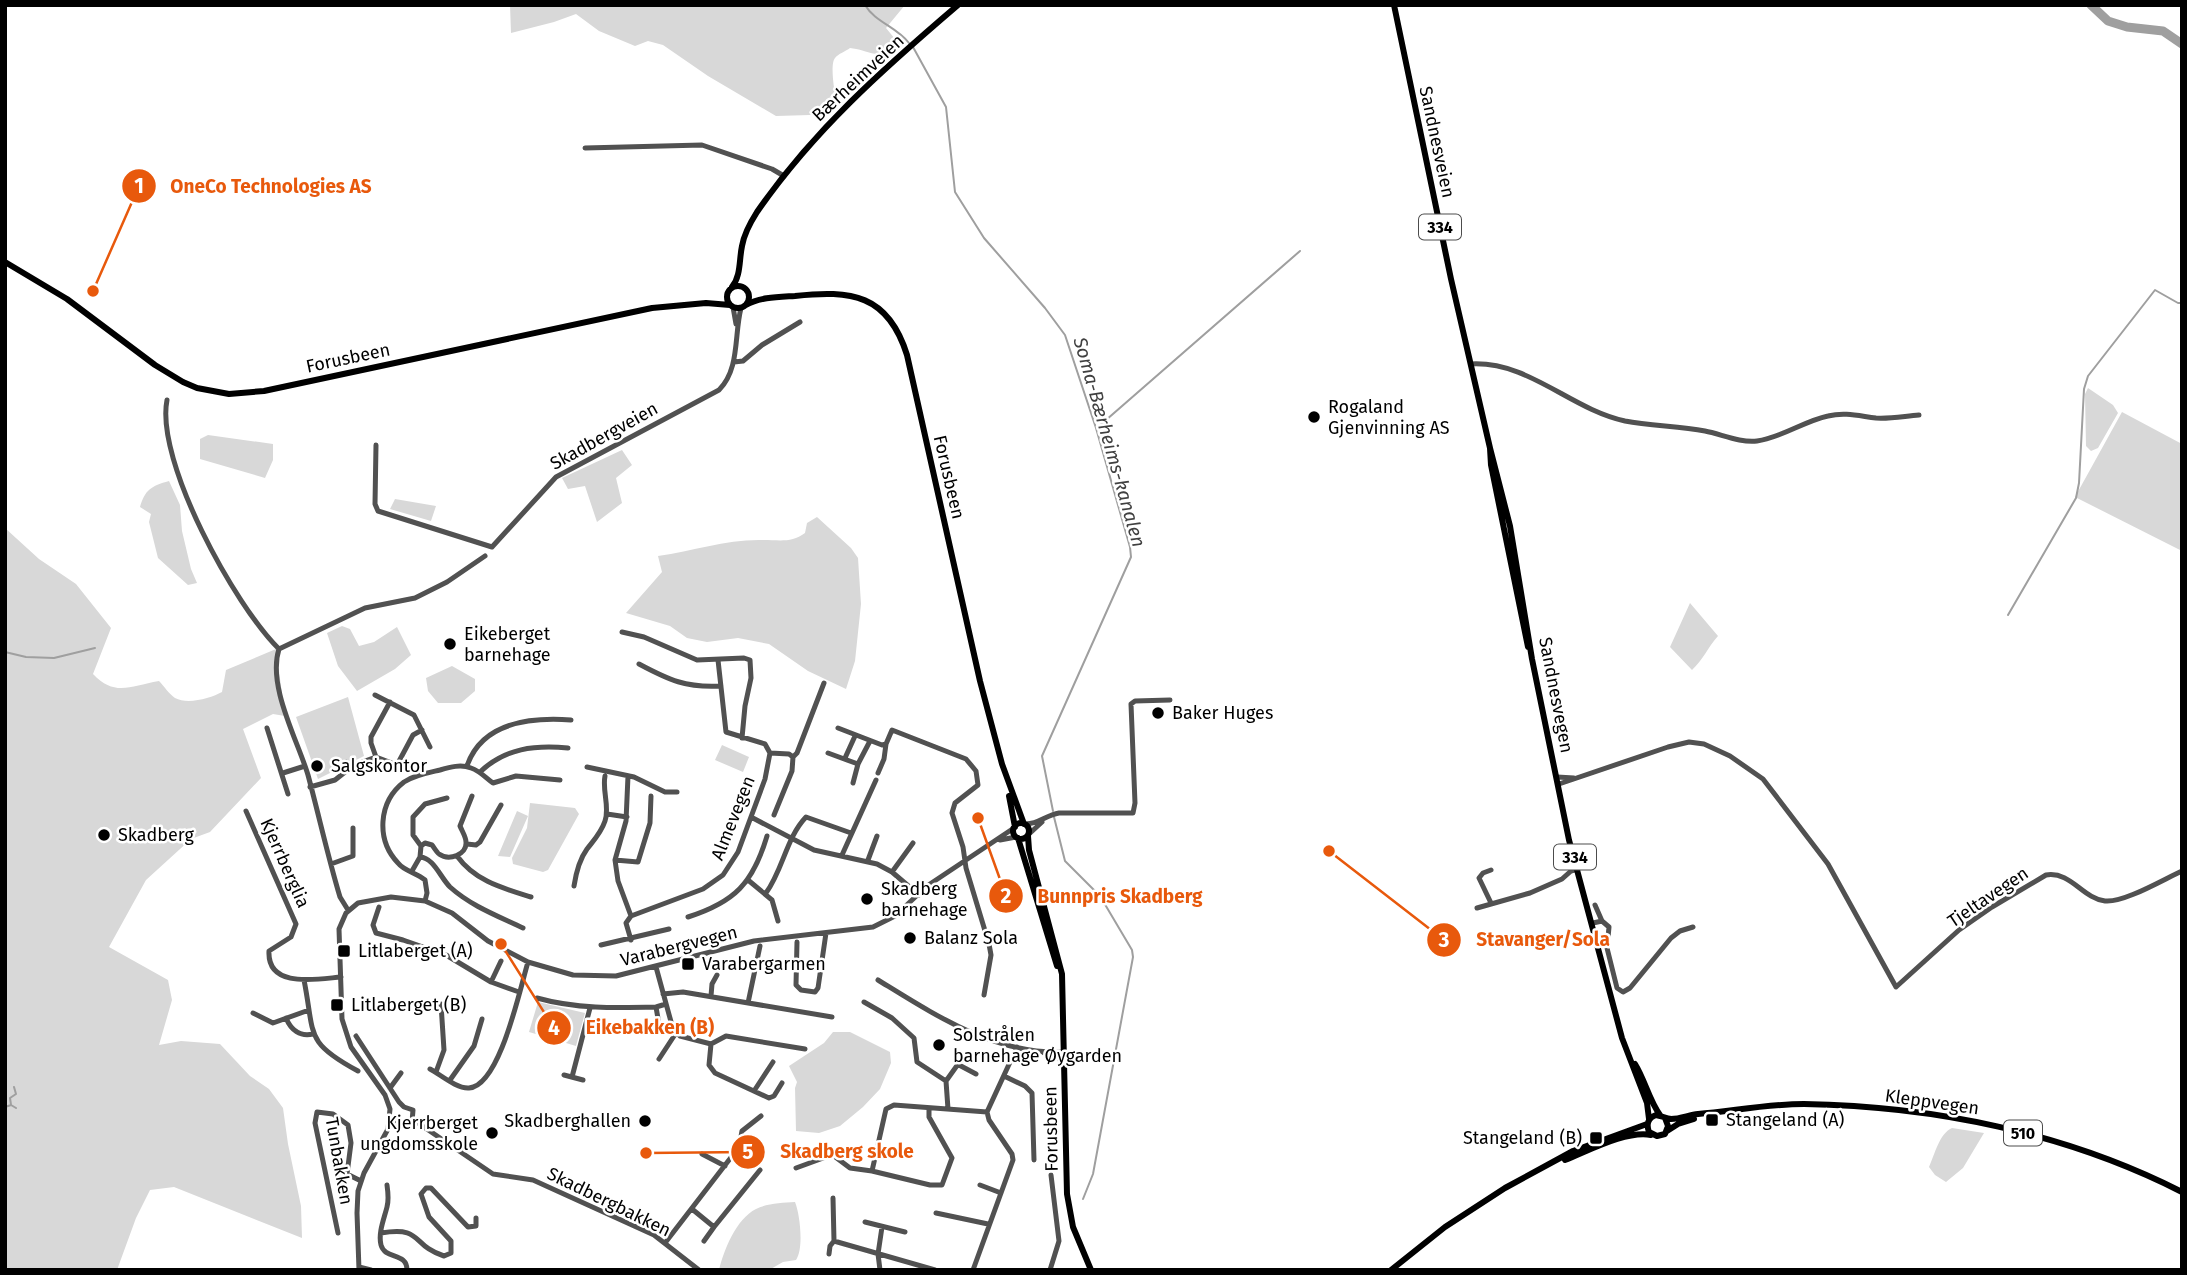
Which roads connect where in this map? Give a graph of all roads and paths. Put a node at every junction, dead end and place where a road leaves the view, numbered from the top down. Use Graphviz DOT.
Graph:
graph roads {
  1 [pos="958,5"];
  2 [pos="1394,5"];
  3 [pos="585,148"];
  4 [pos="784,177"];
  5 [pos="5,264"];
  6 [pos="740,265"];
  7 [pos="730,289"];
  8 [pos="746,289"];
  9 [pos="774,298"];
  10 [pos="706,303"];
  11 [pos="731,306"];
  12 [pos="744,306"];
  13 [pos="800,322"];
  14 [pos="736,327"];
  15 [pos="734,362"];
  16 [pos="1471,364"];
  17 [pos="167,400"];
  18 [pos="1919,415"];
  19 [pos="376,445"];
  20 [pos="1490,448"];
  21 [pos="1510,526"];
  22 [pos="485,556"];
  23 [pos="622,632"];
  24 [pos="279,649"];
  25 [pos="1532,659"];
  26 [pos="719,660"];
  27 [pos="639,664"];
  28 [pos="824,683"];
  29 [pos="721,686"];
  30 [pos="375,695"];
  31 [pos="1170,700"];
  32 [pos="390,702"];
  33 [pos="570,720"];
  34 [pos="267,727"];
  35 [pos="838,728"];
  36 [pos="422,730"];
  37 [pos="855,736"];
  38 [pos="742,738"];
  39 [pos="870,741"];
  40 [pos="886,744"];
  41 [pos="430,747"];
  42 [pos="568,748"];
  43 [pos="356,753"];
  44 [pos="770,753"];
  45 [pos="828,753"];
  46 [pos="376,757"];
  47 [pos="793,757"];
  48 [pos="845,758"];
  49 [pos="346,762"];
  50 [pos="360,763"];
  51 [pos="859,764"];
  52 [pos="1002,764"];
  53 [pos="305,766"];
  54 [pos="335,766"];
  55 [pos="467,766"];
  56 [pos="587,767"];
  57 [pos="480,772"];
  58 [pos="283,773"];
  59 [pos="605,776"];
  60 [pos="628,776"];
  61 [pos="560,780"];
  62 [pos="1558,781"];
  63 [pos="853,783"];
  64 [pos="310,787"];
  65 [pos="677,792"];
  66 [pos="288,794"];
  67 [pos="472,796"];
  68 [pos="447,799"];
  69 [pos="658,800"];
  70 [pos="501,805"];
  71 [pos="246,811"];
  72 [pos="607,814"];
  73 [pos="774,815"];
  74 [pos="626,817"];
  75 [pos="751,817"];
  76 [pos="1044,820"];
  77 [pos="1025,824"];
  78 [pos="1014,827"];
  79 [pos="353,828"];
  80 [pos="851,833"];
  81 [pos="1028,835"];
  82 [pos="767,836"];
  83 [pos="877,836"];
  84 [pos="1017,838"];
  85 [pos="792,840"];
  86 [pos="913,843"];
  87 [pos="467,844"];
  88 [pos="990,844"];
  89 [pos="421,846"];
  90 [pos="842,855"];
  91 [pos="457,856"];
  92 [pos="420,857"];
  93 [pos="964,859"];
  94 [pos="615,860"];
  95 [pos="868,860"];
  96 [pos="638,862"];
  97 [pos="331,864"];
  98 [pos="1491,870"];
  99 [pos="2182,870"];
  100 [pos="412,871"];
  101 [pos="638,871"];
  102 [pos="892,872"];
  103 [pos="1579,873"];
  104 [pos="748,880"];
  105 [pos="574,886"];
  106 [pos="766,893"];
  107 [pos="531,897"];
  108 [pos="917,898"];
  109 [pos="423,900"];
  110 [pos="1491,903"];
  111 [pos="1595,905"];
  112 [pos="379,907"];
  113 [pos="1477,908"];
  114 [pos="350,909"];
  115 [pos="631,916"];
  116 [pos="688,917"];
  117 [pos="778,920"];
  118 [pos="1602,921"];
  119 [pos="1593,923"];
  120 [pos="523,928"];
  121 [pos="1693,928"];
  122 [pos="669,929"];
  123 [pos="826,933"];
  124 [pos="631,940"];
  125 [pos="797,942"];
  126 [pos="601,946"];
  127 [pos="760,946"];
  128 [pos="501,961"];
  129 [pos="528,962"];
  130 [pos="656,967"];
  131 [pos="717,975"];
  132 [pos="341,977"];
  133 [pos="304,980"];
  134 [pos="878,980"];
  135 [pos="491,982"];
  136 [pos="1062,984"];
  137 [pos="519,992"];
  138 [pos="549,993"];
  139 [pos="663,994"];
  140 [pos="984,995"];
  141 [pos="711,996"];
  142 [pos="537,998"];
  143 [pos="546,1001"];
  144 [pos="864,1002"];
  145 [pos="748,1003"];
  146 [pos="441,1004"];
  147 [pos="666,1004"];
  148 [pos="656,1007"];
  149 [pos="590,1008"];
  150 [pos="309,1010"];
  151 [pos="253,1013"];
  152 [pos="832,1017"];
  153 [pos="286,1018"];
  154 [pos="482,1019"];
  155 [pos="660,1030"];
  156 [pos="676,1033"];
  157 [pos="313,1034"];
  158 [pos="356,1036"];
  159 [pos="711,1044"];
  160 [pos="1017,1047"];
  161 [pos="805,1049"];
  162 [pos="1064,1052"];
  163 [pos="1044,1053"];
  164 [pos="1628,1053"];
  165 [pos="659,1059"];
  166 [pos="1064,1061"];
  167 [pos="773,1062"];
  168 [pos="358,1072"];
  169 [pos="401,1073"];
  170 [pos="976,1074"];
  171 [pos="564,1075"];
  172 [pos="1004,1076"];
  173 [pos="572,1077"];
  174 [pos="450,1080"];
  175 [pos="583,1080"];
  176 [pos="946,1081"];
  177 [pos="782,1083"];
  178 [pos="390,1088"];
  179 [pos="754,1091"];
  180 [pos="929,1108"];
  181 [pos="948,1109"];
  182 [pos="986,1112"];
  183 [pos="1708,1114"];
  184 [pos="761,1115"];
  185 [pos="1662,1116"];
  186 [pos="1648,1121"];
  187 [pos="389,1122"];
  188 [pos="412,1122"];
  189 [pos="1667,1130"];
  190 [pos="1653,1135"];
  191 [pos="702,1154"];
  192 [pos="1034,1160"];
  193 [pos="1549,1165"];
  194 [pos="725,1166"];
  195 [pos="796,1168"];
  196 [pos="760,1170"];
  197 [pos="872,1171"];
  198 [pos="1051,1175"];
  199 [pos="361,1181"];
  200 [pos="387,1185"];
  201 [pos="980,1185"];
  202 [pos="2182,1192"];
  203 [pos="1001,1193"];
  204 [pos="730,1194"];
  205 [pos="833,1198"];
  206 [pos="736,1199"];
  207 [pos="692,1209"];
  208 [pos="936,1213"];
  209 [pos="476,1218"];
  210 [pos="990,1220"];
  211 [pos="865,1222"];
  212 [pos="714,1227"];
  213 [pos="882,1227"];
  214 [pos="905,1232"];
  215 [pos="338,1233"];
  216 [pos="381,1233"];
  217 [pos="704,1241"];
  218 [pos="834,1241"];
  219 [pos="665,1243"];
  220 [pos="829,1254"];
  221 [pos="878,1254"];
  222 [pos="359,1268"];
  223 [pos="371,1270"];
  224 [pos="407,1270"];
  225 [pos="699,1270"];
  226 [pos="880,1270"];
  227 [pos="935,1270"];
  228 [pos="973,1270"];
  229 [pos="1050,1270"];
  230 [pos="1091,1270"];
  231 [pos="1391,1270"];
  1 -- 4 [label="main road, Bærheimveien"];
  2 -- 16 [label="main road, Sandnesveien / 334"];
  3 -- 4 [label="street"];
  4 -- 6 [label="main road, Bærheimveien"];
  5 -- 10 [label="main road, Forusbeen"];
  6 -- 7 [label="main road"];
  6 -- 8 [label="main road"];
  7 -- 8 [label="main road, Forusbeen"];
  7 -- 10 [label="main road, Forusbeen"];
  7 -- 11 [label="main road"];
  8 -- 9 [label="main road, Forusbeen"];
  8 -- 12 [label="main road"];
  9 -- 12 [label="main road, Forusbeen"];
  9 -- 52 [label="main road, Forusbeen"];
  10 -- 11 [label="main road, Forusbeen"];
  11 -- 12 [label="main road, Forusbeen"];
  11 -- 14 [label="street, Skadbergveien"];
  12 -- 14 [label="street, Skadbergveien"];
  13 -- 15 [label="street, Skadbergveien"];
  14 -- 15 [label="street, Skadbergveien"];
  15 -- 19 [label="street, Skadbergveien"];
  16 -- 18 [label="street"];
  16 -- 20 [label="main road, Sandnesveien / 334"];
  17 -- 24 [label="street"];
  20 -- 21 [label="main road, Sandnesveien / 334"];
  20 -- 25 [label="main road, Sandnesveien / 334"];
  21 -- 25 [label="main road, Sandnesvegen / 334"];
  22 -- 24 [label="street"];
  23 -- 26 [label="street"];
  24 -- 53 [label="street"];
  25 -- 62 [label="main road, Sandnesvegen / 334"];
  26 -- 29 [label="street"];
  26 -- 38 [label="street"];
  27 -- 29 [label="street"];
  28 -- 47 [label="street"];
  29 -- 38 [label="street"];
  30 -- 32 [label="street"];
  31 -- 76 [label="street"];
  32 -- 36 [label="street"];
  32 -- 46 [label="street"];
  33 -- 55 [label="street"];
  34 -- 58 [label="street"];
  35 -- 37 [label="street"];
  36 -- 41 [label="street"];
  36 -- 46 [label="street"];
  37 -- 39 [label="street"];
  37 -- 48 [label="street"];
  38 -- 44 [label="street"];
  39 -- 40 [label="street"];
  39 -- 51 [label="street"];
  40 -- 80 [label="street"];
  40 -- 93 [label="street"];
  42 -- 57 [label="street"];
  43 -- 50 [label="street"];
  44 -- 47 [label="street"];
  44 -- 75 [label="street, Almevegen"];
  45 -- 48 [label="street"];
  46 -- 50 [label="street"];
  47 -- 73 [label="street"];
  48 -- 51 [label="street"];
  49 -- 54 [label="street"];
  50 -- 64 [label="street"];
  51 -- 63 [label="street"];
  52 -- 77 [label="main road, Forusbeen"];
  52 -- 78 [label="main road, Forusbeen"];
  53 -- 58 [label="street"];
  53 -- 64 [label="street"];
  55 -- 57 [label="street"];
  55 -- 100 [label="street"];
  56 -- 60 [label="street"];
  57 -- 61 [label="street"];
  58 -- 66 [label="street"];
  59 -- 72 [label="street"];
  60 -- 65 [label="street"];
  60 -- 74 [label="street"];
  62 -- 99 [label="street, Tjeltavegen"];
  62 -- 103 [label="main road, Sandnesvegen / 334"];
  64 -- 97 [label="street"];
  67 -- 87 [label="street"];
  68 -- 89 [label="street"];
  69 -- 96 [label="street"];
  70 -- 87 [label="street"];
  71 -- 133 [label="street, Kjerrberglia"];
  72 -- 74 [label="street"];
  72 -- 105 [label="street"];
  74 -- 94 [label="street"];
  75 -- 85 [label="street"];
  75 -- 115 [label="street, Almevegen"];
  76 -- 77 [label="street"];
  76 -- 81 [label="street"];
  77 -- 78 [label="main road"];
  77 -- 81 [label="main road, Forusbeen"];
  78 -- 84 [label="main road, Forusbeen"];
  78 -- 88 [label="street"];
  79 -- 97 [label="street"];
  80 -- 85 [label="street"];
  80 -- 90 [label="street"];
  81 -- 84 [label="main road"];
  81 -- 136 [label="main road, Forusbeen"];
  82 -- 104 [label="street"];
  83 -- 95 [label="street"];
  84 -- 88 [label="street"];
  84 -- 136 [label="main road, Forusbeen"];
  85 -- 90 [label="street"];
  85 -- 106 [label="street"];
  86 -- 102 [label="street"];
  87 -- 91 [label="street"];
  88 -- 93 [label="street, Varabergvegen"];
  89 -- 91 [label="street"];
  89 -- 92 [label="street"];
  90 -- 95 [label="street"];
  91 -- 107 [label="street"];
  92 -- 100 [label="street"];
  92 -- 120 [label="street"];
  93 -- 108 [label="street, Varabergvegen"];
  93 -- 140 [label="street"];
  94 -- 96 [label="street"];
  94 -- 115 [label="street"];
  95 -- 102 [label="street"];
  96 -- 101 [label="street"];
  97 -- 114 [label="street"];
  98 -- 110 [label="street"];
  100 -- 109 [label="street"];
  102 -- 108 [label="street"];
  103 -- 110 [label="street"];
  103 -- 119 [label="main road, Sandnesvegen / 334"];
  104 -- 106 [label="street"];
  104 -- 116 [label="street"];
  106 -- 117 [label="street"];
  108 -- 123 [label="street, Varabergvegen"];
  109 -- 114 [label="street, Varabergvegen"];
  109 -- 129 [label="street, Varabergvegen"];
  110 -- 113 [label="street"];
  111 -- 118 [label="street"];
  112 -- 135 [label="street"];
  114 -- 132 [label="street"];
  115 -- 124 [label="street"];
  118 -- 119 [label="street"];
  118 -- 121 [label="street"];
  119 -- 164 [label="main road, Sandnesvegen / 334"];
  122 -- 124 [label="street"];
  123 -- 125 [label="street"];
  123 -- 130 [label="street, Varabergvegen"];
  124 -- 126 [label="street"];
  127 -- 145 [label="street"];
  128 -- 135 [label="street"];
  129 -- 130 [label="street, Varabergvegen"];
  129 -- 137 [label="street"];
  130 -- 139 [label="street"];
  131 -- 141 [label="street"];
  132 -- 133 [label="street"];
  132 -- 187 [label="street"];
  133 -- 150 [label="street"];
  134 -- 160 [label="street"];
  135 -- 137 [label="street"];
  136 -- 162 [label="main road, Forusbeen"];
  137 -- 174 [label="street"];
  138 -- 143 [label="street"];
  139 -- 141 [label="street"];
  139 -- 147 [label="street"];
  141 -- 145 [label="street"];
  142 -- 143 [label="street"];
  143 -- 149 [label="street"];
  144 -- 176 [label="street"];
  145 -- 152 [label="street"];
  146 -- 174 [label="street"];
  147 -- 148 [label="street"];
  147 -- 156 [label="street"];
  148 -- 149 [label="street"];
  148 -- 155 [label="street"];
  149 -- 173 [label="street"];
  150 -- 153 [label="street"];
  150 -- 157 [label="street"];
  151 -- 153 [label="street"];
  153 -- 157 [label="street"];
  154 -- 174 [label="street"];
  156 -- 159 [label="street"];
  156 -- 165 [label="street"];
  157 -- 168 [label="street"];
  158 -- 178 [label="street"];
  159 -- 161 [label="street"];
  159 -- 179 [label="street"];
  160 -- 163 [label="street"];
  160 -- 172 [label="street"];
  162 -- 163 [label="street"];
  162 -- 166 [label="main road, Forusbeen"];
  163 -- 166 [label="street"];
  164 -- 185 [label="main road, Sandnesvegen / 334"];
  164 -- 186 [label="main road, Sandnesvegen / 334"];
  166 -- 230 [label="main road, Forusbeen"];
  167 -- 179 [label="street"];
  169 -- 178 [label="street"];
  170 -- 176 [label="street"];
  171 -- 173 [label="street"];
  172 -- 182 [label="street"];
  172 -- 192 [label="street"];
  173 -- 175 [label="street"];
  176 -- 181 [label="street"];
  177 -- 179 [label="street"];
  178 -- 188 [label="street"];
  180 -- 181 [label="street"];
  180 -- 197 [label="street"];
  180 -- 197 [label="street"];
  181 -- 182 [label="street"];
  182 -- 203 [label="street"];
  183 -- 185 [label="main road, Kleppvegen / 510"];
  183 -- 189 [label="main road, Kleppvegen / 510"];
  183 -- 202 [label="main road, Kleppvegen / 510"];
  184 -- 194 [label="street"];
  185 -- 186 [label="main road, Kleppvegen / 510"];
  185 -- 189 [label="main road"];
  186 -- 190 [label="main road"];
  186 -- 193 [label="main road, Kleppvegen / 510"];
  187 -- 188 [label="street, Skadbergbakken"];
  187 -- 199 [label="street"];
  188 -- 219 [label="street, Skadbergbakken"];
  189 -- 190 [label="main road, Kleppvegen / 510"];
  190 -- 193 [label="main road, Kleppvegen / 510"];
  191 -- 194 [label="street"];
  193 -- 231 [label="main road, Kleppvegen / 510"];
  194 -- 207 [label="street"];
  195 -- 197 [label="street"];
  196 -- 206 [label="street"];
  198 -- 229 [label="street"];
  199 -- 215 [label="street, Tunbakken"];
  199 -- 222 [label="street"];
  200 -- 216 [label="street"];
  201 -- 203 [label="street"];
  203 -- 210 [label="street"];
  204 -- 206 [label="street"];
  205 -- 218 [label="street"];
  206 -- 212 [label="street"];
  207 -- 212 [label="street"];
  207 -- 219 [label="street"];
  208 -- 210 [label="street"];
  209 -- 216 [label="street"];
  210 -- 228 [label="street"];
  211 -- 213 [label="street"];
  212 -- 217 [label="street"];
  213 -- 214 [label="street"];
  213 -- 221 [label="street"];
  216 -- 224 [label="street"];
  218 -- 220 [label="street"];
  218 -- 221 [label="street"];
  219 -- 225 [label="street, Skadbergbakken"];
  221 -- 226 [label="street"];
  221 -- 227 [label="street"];
  222 -- 223 [label="street"];
}
